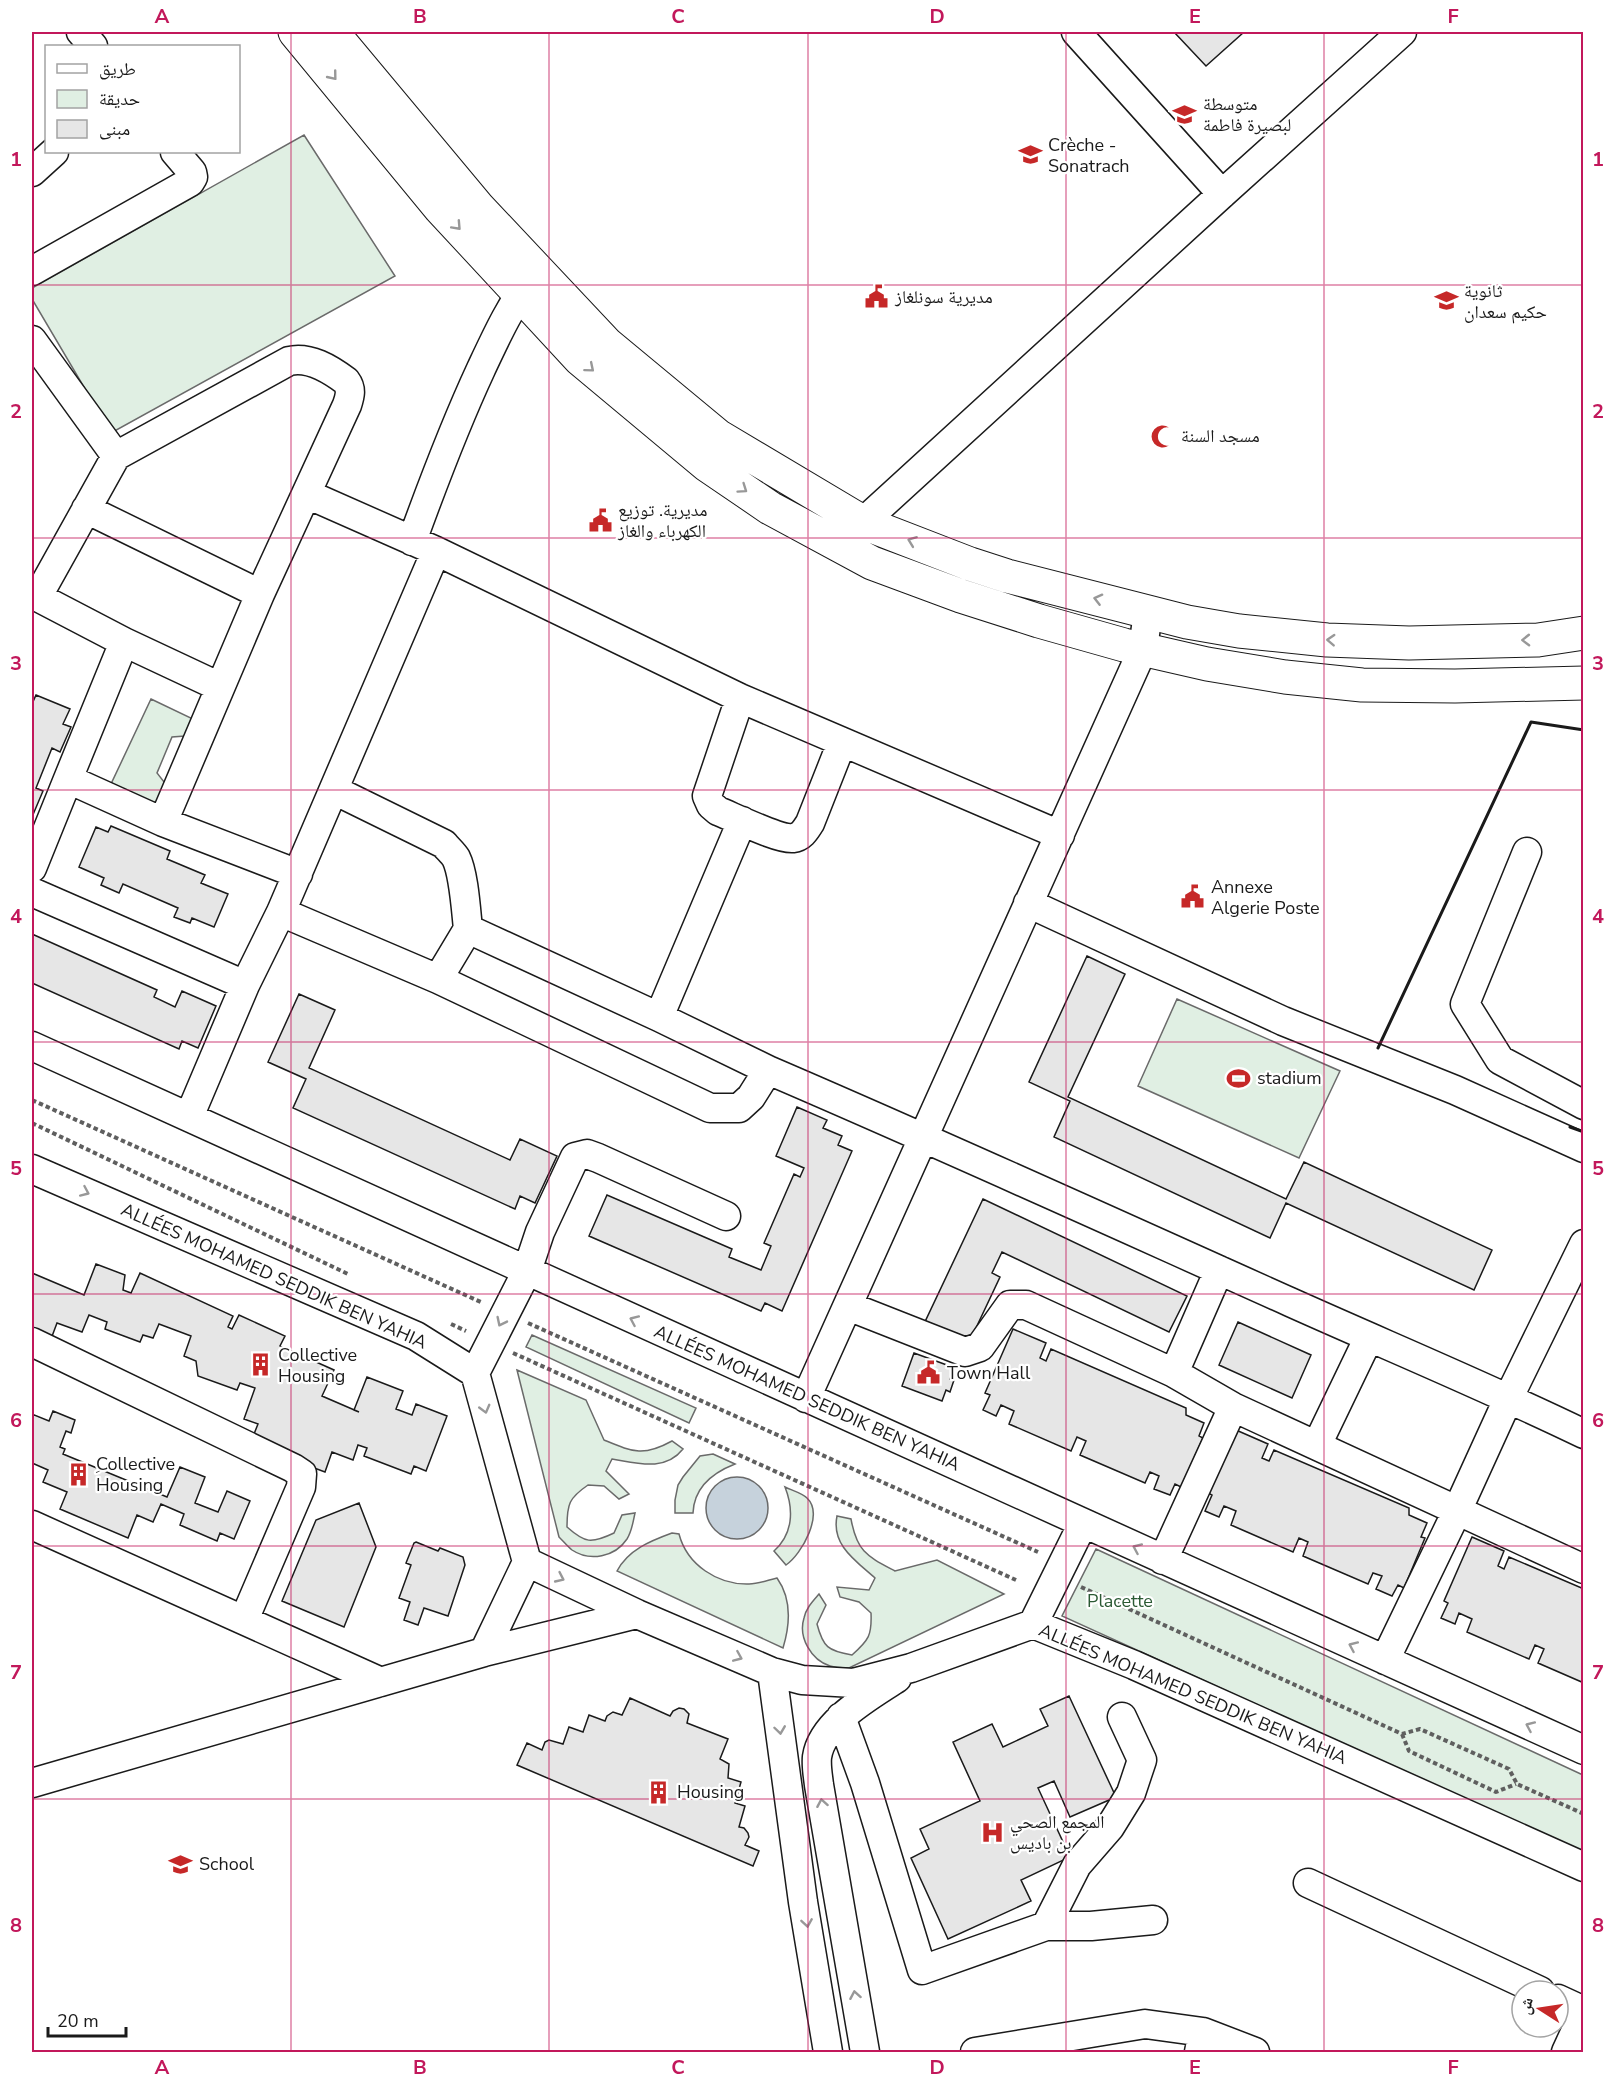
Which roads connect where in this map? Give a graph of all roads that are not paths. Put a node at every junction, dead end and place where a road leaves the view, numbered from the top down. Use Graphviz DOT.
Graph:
graph roads {
  1 [pos="81,32"];
  2 [pos="295,32"];
  3 [pos="332,32"];
  4 [pos="1076,32"];
  5 [pos="1402,32"];
  6 [pos="92,45"];
  7 [pos="53,153"];
  8 [pos="176,153"];
  9 [pos="32,172"];
  10 [pos="1222,194"];
  11 [pos="32,271"];
  12 [pos="528,282"];
  13 [pos="32,340"];
  14 [pos="661,408"];
  15 [pos="116,456"];
  16 [pos="307,494"];
  17 [pos="86,509"];
  18 [pos="864,523"];
  19 [pos="838,544"];
  20 [pos="424,546"];
  21 [pos="260,594"];
  22 [pos="34,595"];
  23 [pos="1148,612"];
  24 [pos="1584,633"];
  25 [pos="124,642"];
  26 [pos="1143,650"];
  27 [pos="1584,683"];
  28 [pos="220,687"];
  29 [pos="741,698"];
  30 [pos="842,742"];
  31 [pos="68,779"];
  32 [pos="334,790"];
  33 [pos="742,821"];
  34 [pos="163,822"];
  35 [pos="1060,835"];
  36 [pos="1527,852"];
  37 [pos="32,868"];
  38 [pos="298,874"];
  39 [pos="32,892"];
  40 [pos="1029,903"];
  41 [pos="281,912"];
  42 [pos="468,929"];
  43 [pos="438,979"];
  44 [pos="245,985"];
  45 [pos="659,1017"];
  46 [pos="32,1046"];
  47 [pos="768,1070"];
  48 [pos="1584,1105"];
  49 [pos="189,1117"];
  50 [pos="923,1137"];
  51 [pos="1584,1149"];
  52 [pos="32,1169"];
  53 [pos="726,1216"];
  54 [pos="1584,1244"];
  55 [pos="1219,1270"];
  56 [pos="527,1271"];
  57 [pos="848,1306"];
  58 [pos="1369,1337"];
  59 [pos="32,1342"];
  60 [pos="475,1373"];
  61 [pos="1174,1373"];
  62 [pos="1509,1397"];
  63 [pos="806,1398"];
  64 [pos="1233,1407"];
  65 [pos="1584,1434"];
  66 [pos="1317,1445"];
  67 [pos="1457,1511"];
  68 [pos="1083,1523"];
  69 [pos="32,1525"];
  70 [pos="1163,1560"];
  71 [pos="527,1562"];
  72 [pos="1584,1569"];
  73 [pos="637,1614"];
  74 [pos="244,1620"];
  75 [pos="1033,1624"];
  76 [pos="484,1652"];
  77 [pos="1385,1660"];
  78 [pos="911,1668"];
  79 [pos="772,1672"];
  80 [pos="381,1682"];
  81 [pos="842,1717"];
  82 [pos="1122,1718"];
  83 [pos="1584,1750"];
  84 [pos="32,1783"];
  85 [pos="1584,1867"];
  86 [pos="1308,1883"];
  87 [pos="1153,1920"];
  88 [pos="1046,1926"];
  89 [pos="1514,1979"];
  90 [pos="1570,2006"];
  91 [pos="1584,2012"];
  92 [pos="1201,2042"];
  93 [pos="828,2052"];
  94 [pos="865,2052"];
  95 [pos="975,2052"];
  96 [pos="1255,2052"];
  97 [pos="1566,2052"];
  1 -- 6 [label="street"];
  2 -- 12 [label="main road, one-way"];
  3 -- 12 [label="main road"];
  4 -- 10 [label="street"];
  5 -- 10 [label="street"];
  7 -- 9 [label="street"];
  8 -- 11 [label="street"];
  10 -- 18 [label="street"];
  12 -- 14 [label="main road"];
  12 -- 20 [label="street"];
  13 -- 15 [label="street"];
  14 -- 18 [label="main road"];
  14 -- 19 [label="main road, one-way"];
  15 -- 16 [label="street"];
  15 -- 17 [label="street"];
  16 -- 20 [label="street"];
  16 -- 21 [label="street"];
  17 -- 21 [label="street"];
  17 -- 22 [label="street"];
  18 -- 19 [label="street"];
  23 -- 18 [label="main road, one-way"];
  19 -- 26 [label="main road"];
  20 -- 29 [label="street"];
  20 -- 32 [label="street"];
  21 -- 28 [label="street"];
  22 -- 25 [label="street"];
  24 -- 23 [label="main road, one-way"];
  23 -- 26 [label="street"];
  25 -- 28 [label="street"];
  25 -- 31 [label="street"];
  26 -- 27 [label="main road"];
  26 -- 35 [label="street"];
  28 -- 34 [label="street"];
  29 -- 30 [label="street"];
  29 -- 33 [label="street"];
  30 -- 33 [label="street"];
  30 -- 35 [label="street"];
  31 -- 34 [label="street"];
  31 -- 37 [label="street"];
  32 -- 38 [label="street"];
  32 -- 42 [label="street"];
  33 -- 45 [label="street"];
  34 -- 38 [label="street"];
  35 -- 40 [label="street"];
  36 -- 48 [label="street"];
  38 -- 41 [label="street"];
  39 -- 44 [label="street"];
  40 -- 50 [label="street"];
  40 -- 51 [label="street"];
  41 -- 43 [label="street"];
  41 -- 44 [label="street"];
  42 -- 43 [label="street"];
  42 -- 45 [label="street"];
  43 -- 47 [label="street"];
  44 -- 49 [label="street"];
  45 -- 47 [label="street"];
  46 -- 49 [label="street, ALLÉES MOHAMED SEDDIK BEN YAHIA"];
  47 -- 50 [label="street"];
  49 -- 56 [label="street, ALLÉES MOHAMED SEDDIK BEN YAHIA"];
  50 -- 55 [label="street"];
  50 -- 57 [label="street"];
  52 -- 60 [label="street, ALLÉES MOHAMED SEDDIK BEN YAHIA, one-way"];
  53 -- 56 [label="street"];
  54 -- 62 [label="street"];
  55 -- 58 [label="street"];
  55 -- 61 [label="street"];
  56 -- 60 [label="street, one-way"];
  63 -- 56 [label="street, ALLÉES MOHAMED SEDDIK BEN YAHIA, one-way"];
  57 -- 61 [label="street"];
  57 -- 63 [label="street"];
  58 -- 62 [label="street"];
  58 -- 66 [label="street"];
  59 -- 74 [label="street"];
  60 -- 71 [label="street, one-way"];
  61 -- 64 [label="street"];
  62 -- 65 [label="street"];
  62 -- 67 [label="street"];
  63 -- 68 [label="street, ALLÉES MOHAMED SEDDIK BEN YAHIA"];
  64 -- 66 [label="street"];
  64 -- 70 [label="street"];
  66 -- 67 [label="street"];
  67 -- 72 [label="street"];
  67 -- 77 [label="street"];
  70 -- 68 [label="street, ALLÉES MOHAMED SEDDIK BEN YAHIA, one-way"];
  68 -- 75 [label="street"];
  69 -- 74 [label="street"];
  77 -- 70 [label="street, ALLÉES MOHAMED SEDDIK BEN YAHIA, one-way"];
  71 -- 73 [label="street, ALLÉES MOHAMED SEDDIK BEN YAHIA, one-way"];
  71 -- 76 [label="street"];
  73 -- 76 [label="street"];
  73 -- 79 [label="street, ALLÉES MOHAMED SEDDIK BEN YAHIA, one-way"];
  74 -- 80 [label="street"];
  75 -- 78 [label="street, ALLÉES MOHAMED SEDDIK BEN YAHIA"];
  75 -- 85 [label="street, ALLÉES MOHAMED SEDDIK BEN YAHIA"];
  76 -- 80 [label="street"];
  83 -- 77 [label="street, ALLÉES MOHAMED SEDDIK BEN YAHIA, one-way"];
  78 -- 79 [label="street, ALLÉES MOHAMED SEDDIK BEN YAHIA"];
  78 -- 81 [label="street"];
  79 -- 93 [label="street, one-way"];
  80 -- 84 [label="street"];
  81 -- 88 [label="street"];
  94 -- 81 [label="street, one-way"];
  82 -- 88 [label="street"];
  86 -- 89 [label="street"];
  87 -- 88 [label="street"];
  90 -- 91 [label="street"];
  91 -- 97 [label="street"];
  92 -- 95 [label="street"];
  92 -- 96 [label="street"];
}
